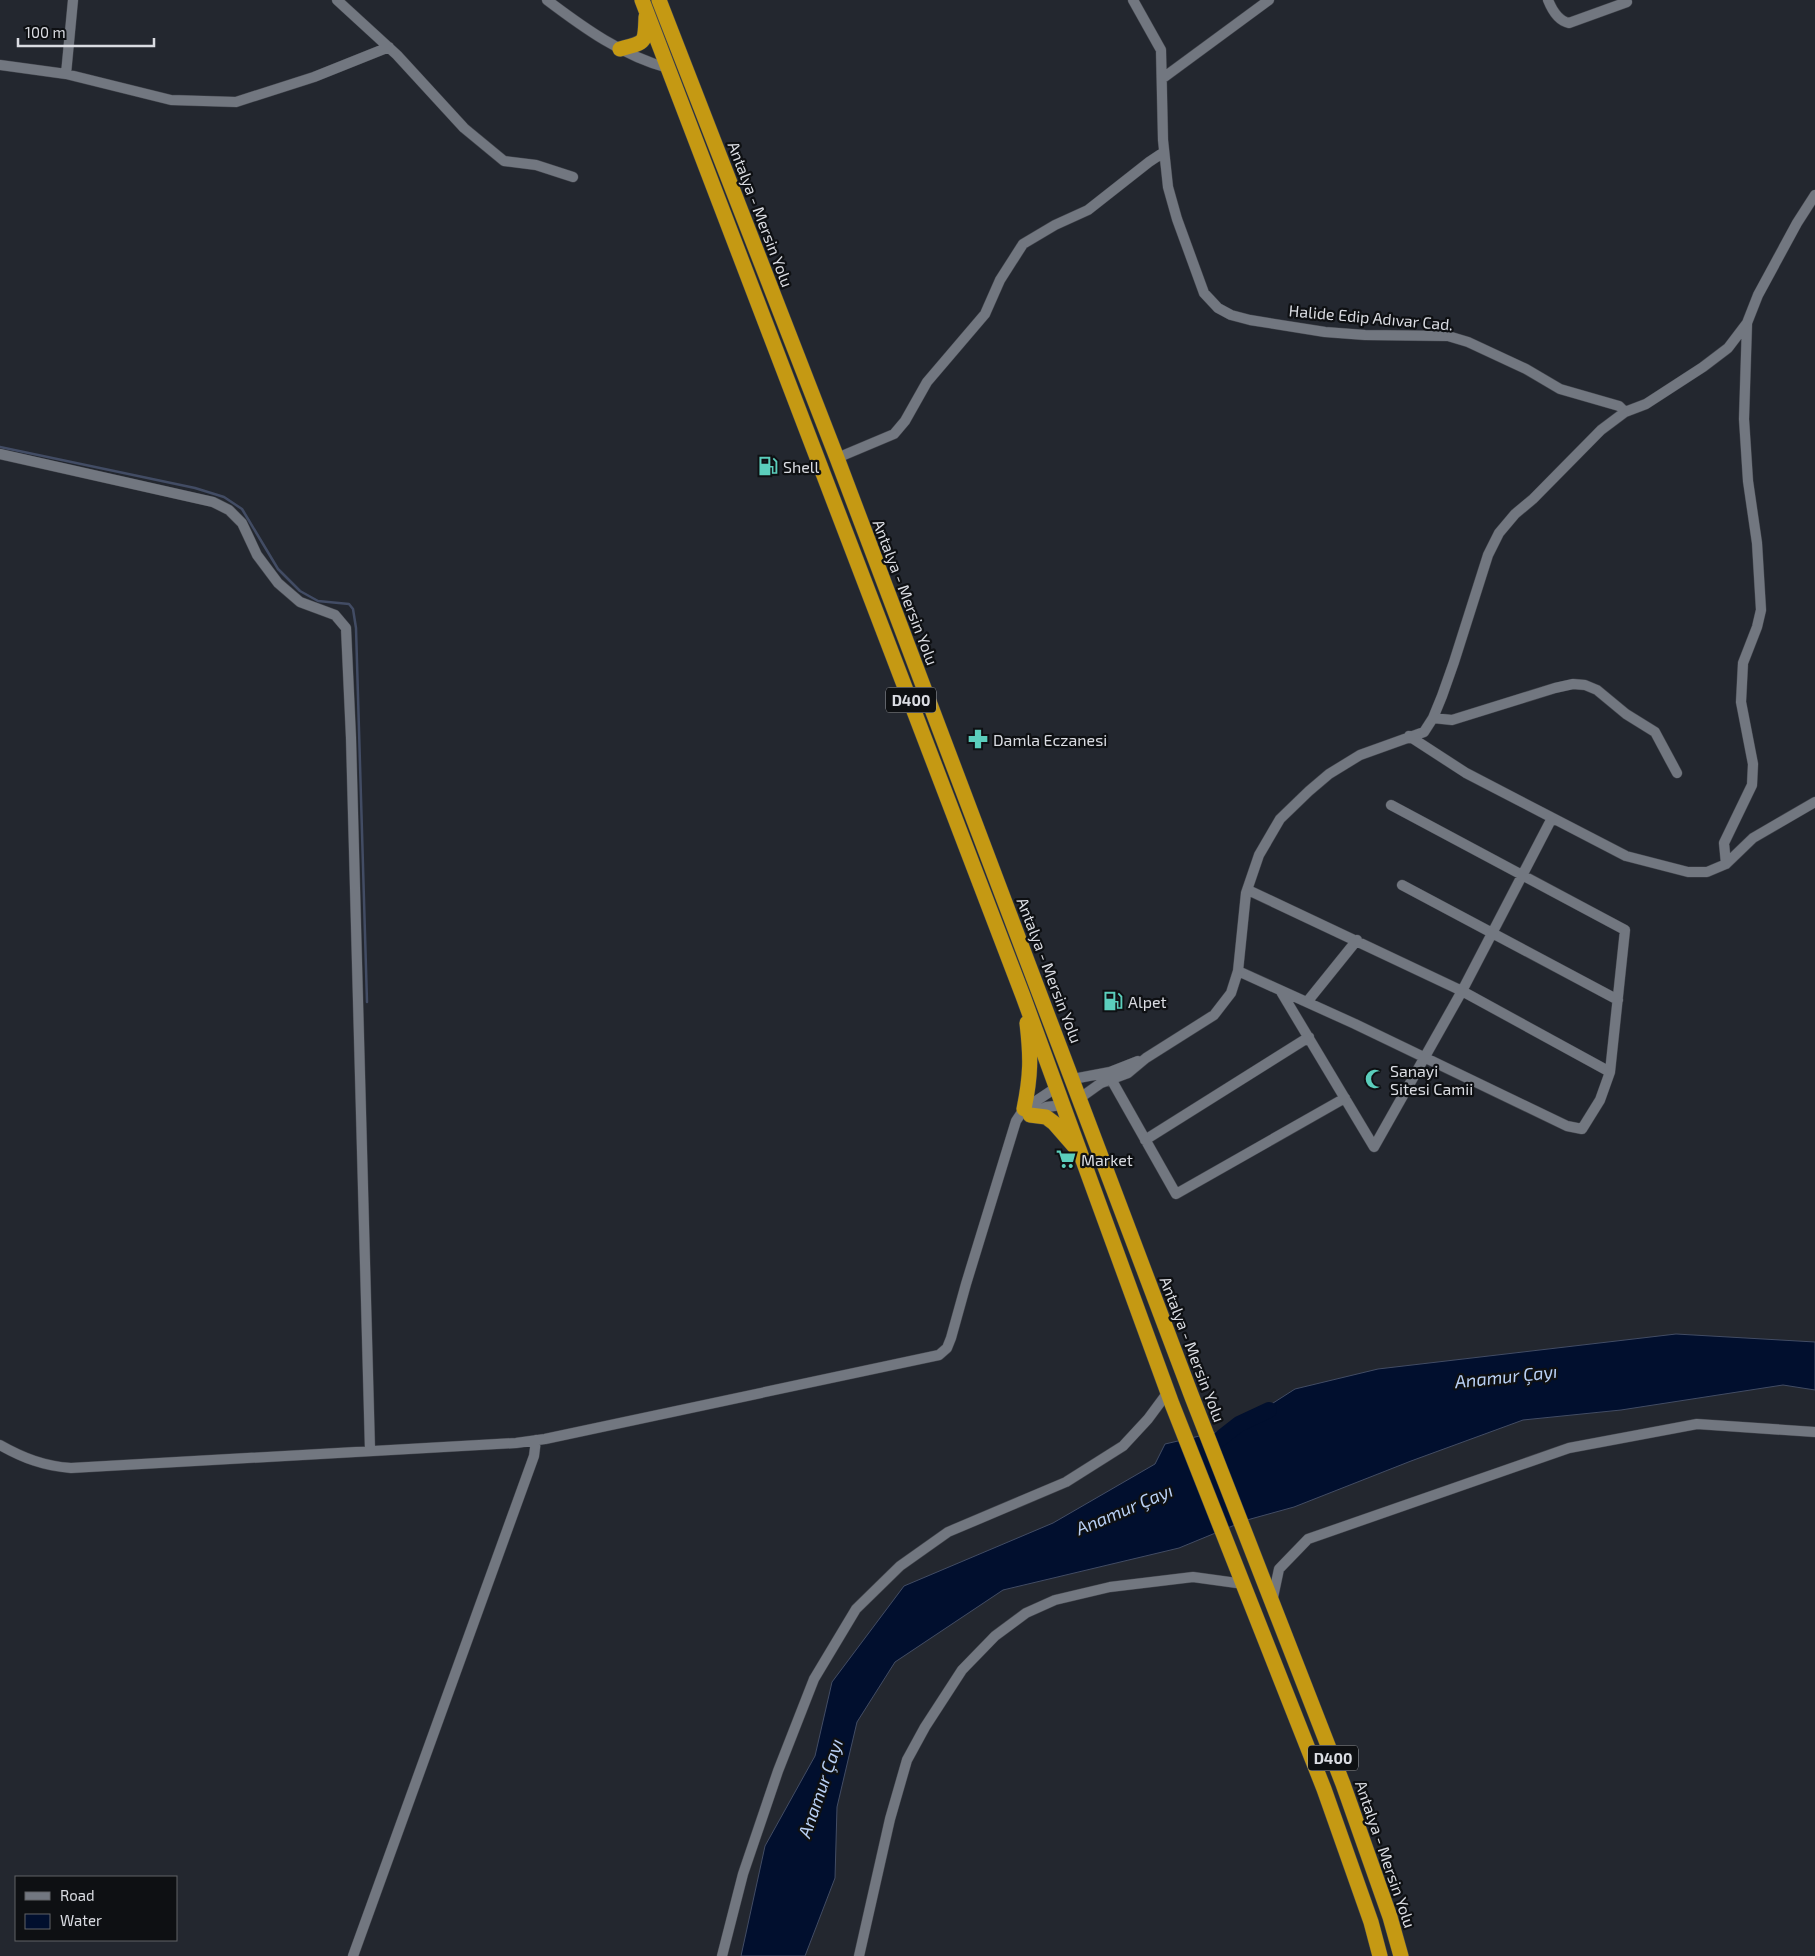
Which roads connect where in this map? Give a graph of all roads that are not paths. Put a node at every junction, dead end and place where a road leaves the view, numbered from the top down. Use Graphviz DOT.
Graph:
graph roads {
  1 [pos="73,0"];
  2 [pos="337,0"];
  3 [pos="547,0"];
  4 [pos="659,0"];
  5 [pos="1133,0"];
  6 [pos="1269,0"];
  7 [pos="1548,0"];
  8 [pos="1627,2"];
  9 [pos="644,5"];
  10 [pos="389,47"];
  11 [pos="620,49"];
  12 [pos="684,63"];
  13 [pos="0,65"];
  14 [pos="668,68"];
  15 [pos="66,74"];
  16 [pos="1163,78"];
  17 [pos="1164,152"];
  18 [pos="573,177"];
  19 [pos="1815,195"];
  20 [pos="1747,324"];
  21 [pos="1625,412"];
  22 [pos="0,454"];
  23 [pos="837,458"];
  24 [pos="1433,718"];
  25 [pos="1409,736"];
  26 [pos="1677,773"];
  27 [pos="1815,802"];
  28 [pos="1391,805"];
  29 [pos="1552,818"];
  30 [pos="1726,864"];
  31 [pos="1522,875"];
  32 [pos="1402,885"];
  33 [pos="1248,890"];
  34 [pos="1492,934"];
  35 [pos="1357,940"];
  36 [pos="1238,971"];
  37 [pos="1280,990"];
  38 [pos="1462,991"];
  39 [pos="1023,996"];
  40 [pos="1618,1000"];
  41 [pos="1307,1002"];
  42 [pos="1309,1037"];
  43 [pos="1424,1057"];
  44 [pos="1146,1058"];
  45 [pos="1610,1072"];
  46 [pos="1072,1079"];
  47 [pos="1111,1079"];
  48 [pos="1057,1087"];
  49 [pos="1080,1098"];
  50 [pos="1345,1098"];
  51 [pos="1063,1105"];
  52 [pos="1023,1115"];
  53 [pos="1145,1140"];
  54 [pos="1082,1156"];
  55 [pos="1170,1398"];
  56 [pos="1815,1432"];
  57 [pos="536,1440"];
  58 [pos="0,1445"];
  59 [pos="370,1450"];
  60 [pos="1242,1579"];
  61 [pos="1272,1604"];
  62 [pos="353,1956"];
  63 [pos="722,1956"];
  64 [pos="859,1956"];
  65 [pos="1380,1956"];
  66 [pos="1401,1956"];
  1 -- 15 [label="street"];
  2 -- 10 [label="street"];
  3 -- 11 [label="street"];
  4 -- 12 [label="highway, Antalya - Mersin Yolu / D400"];
  5 -- 16 [label="street, Halide Edip Adıvar Cad."];
  6 -- 16 [label="street"];
  7 -- 8 [label="street"];
  9 -- 11 [label="highway"];
  9 -- 14 [label="highway, D400"];
  10 -- 15 [label="street"];
  10 -- 18 [label="street"];
  11 -- 14 [label="street"];
  12 -- 14 [label="highway"];
  12 -- 23 [label="highway, Antalya - Mersin Yolu / D400"];
  13 -- 15 [label="street"];
  14 -- 39 [label="highway, D400"];
  16 -- 17 [label="street, Halide Edip Adıvar Cad."];
  17 -- 21 [label="street, Halide Edip Adıvar Cad."];
  17 -- 23 [label="street"];
  19 -- 20 [label="street"];
  20 -- 21 [label="street"];
  20 -- 30 [label="street"];
  21 -- 24 [label="street"];
  22 -- 59 [label="street"];
  23 -- 46 [label="highway, Antalya - Mersin Yolu / D400"];
  24 -- 25 [label="street"];
  24 -- 26 [label="street"];
  25 -- 29 [label="street"];
  25 -- 33 [label="street"];
  27 -- 30 [label="street"];
  28 -- 31 [label="street"];
  29 -- 30 [label="street"];
  29 -- 31 [label="street"];
  31 -- 34 [label="street"];
  31 -- 40 [label="street"];
  32 -- 34 [label="street"];
  33 -- 35 [label="street"];
  33 -- 36 [label="street"];
  34 -- 38 [label="street"];
  34 -- 40 [label="street"];
  35 -- 38 [label="street"];
  35 -- 41 [label="street"];
  36 -- 37 [label="street"];
  36 -- 44 [label="street"];
  37 -- 41 [label="street"];
  37 -- 42 [label="street"];
  38 -- 43 [label="street"];
  38 -- 45 [label="street"];
  39 -- 48 [label="highway, D400"];
  39 -- 52 [label="highway"];
  40 -- 45 [label="street"];
  41 -- 43 [label="street"];
  42 -- 50 [label="street"];
  42 -- 53 [label="street"];
  43 -- 45 [label="street"];
  43 -- 50 [label="street"];
  44 -- 46 [label="street"];
  44 -- 47 [label="street"];
  46 -- 48 [label="highway"];
  46 -- 49 [label="highway, Antalya - Mersin Yolu / D400"];
  47 -- 49 [label="street"];
  47 -- 53 [label="street"];
  48 -- 51 [label="highway, D400"];
  48 -- 52 [label="street"];
  49 -- 51 [label="highway"];
  49 -- 61 [label="highway, Antalya - Mersin Yolu / D400"];
  50 -- 53 [label="street"];
  51 -- 52 [label="street"];
  51 -- 54 [label="highway, D400"];
  52 -- 54 [label="highway"];
  52 -- 57 [label="street"];
  54 -- 55 [label="highway, D400"];
  55 -- 60 [label="highway, D400"];
  55 -- 63 [label="street"];
  56 -- 61 [label="street"];
  57 -- 59 [label="street"];
  57 -- 62 [label="street"];
  58 -- 59 [label="street"];
  60 -- 64 [label="street"];
  60 -- 65 [label="highway, D400"];
  61 -- 66 [label="highway, Antalya - Mersin Yolu / D400"];
}
